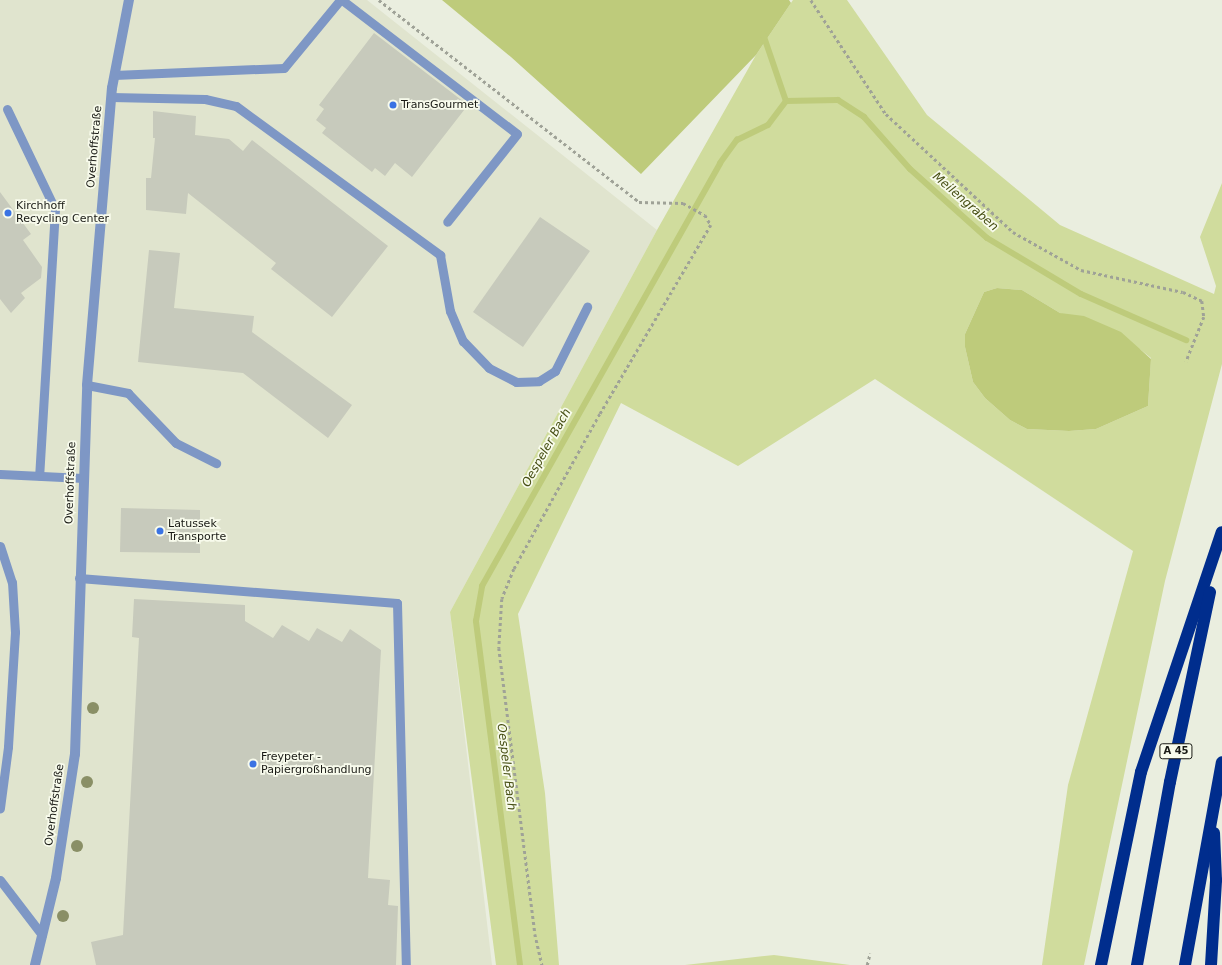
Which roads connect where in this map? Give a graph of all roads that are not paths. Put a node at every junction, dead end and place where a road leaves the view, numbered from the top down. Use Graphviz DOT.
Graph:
graph roads {
  1 [pos="129,0"];
  2 [pos="341,0"];
  3 [pos="114,75"];
  4 [pos="112,97"];
  5 [pos="7,109"];
  6 [pos="447,222"];
  7 [pos="587,307"];
  8 [pos="87,385"];
  9 [pos="216,463"];
  10 [pos="0,474"];
  11 [pos="39,476"];
  12 [pos="83,478"];
  13 [pos="1222,532"];
  14 [pos="1222,538"];
  15 [pos="0,546"];
  16 [pos="80,578"];
  17 [pos="1222,762"];
  18 [pos="2,782"];
  19 [pos="1215,796"];
  20 [pos="0,808"];
  21 [pos="0,880"];
  22 [pos="42,935"];
  23 [pos="34,965"];
  24 [pos="406,965"];
  25 [pos="1101,965"];
  26 [pos="1137,965"];
  27 [pos="1185,965"];
  28 [pos="1211,965"];
  1 -- 3 [label="street, Overhoffstraße"];
  2 -- 3 [label="lane"];
  2 -- 6 [label="lane"];
  3 -- 4 [label="street, Overhoffstraße"];
  4 -- 7 [label="lane"];
  4 -- 8 [label="street, Overhoffstraße"];
  5 -- 11 [label="lane"];
  8 -- 9 [label="lane"];
  8 -- 12 [label="street, Overhoffstraße"];
  10 -- 11 [label="lane"];
  11 -- 12 [label="lane"];
  12 -- 16 [label="street, Overhoffstraße"];
  13 -- 25 [label="highway"];
  14 -- 26 [label="highway, A 45"];
  15 -- 18 [label="lane"];
  16 -- 22 [label="street, Overhoffstraße"];
  16 -- 24 [label="lane"];
  17 -- 19 [label="highway"];
  18 -- 20 [label="lane"];
  19 -- 27 [label="highway"];
  19 -- 28 [label="highway"];
  21 -- 22 [label="lane"];
  22 -- 23 [label="street, Overhoffstraße"];
}
